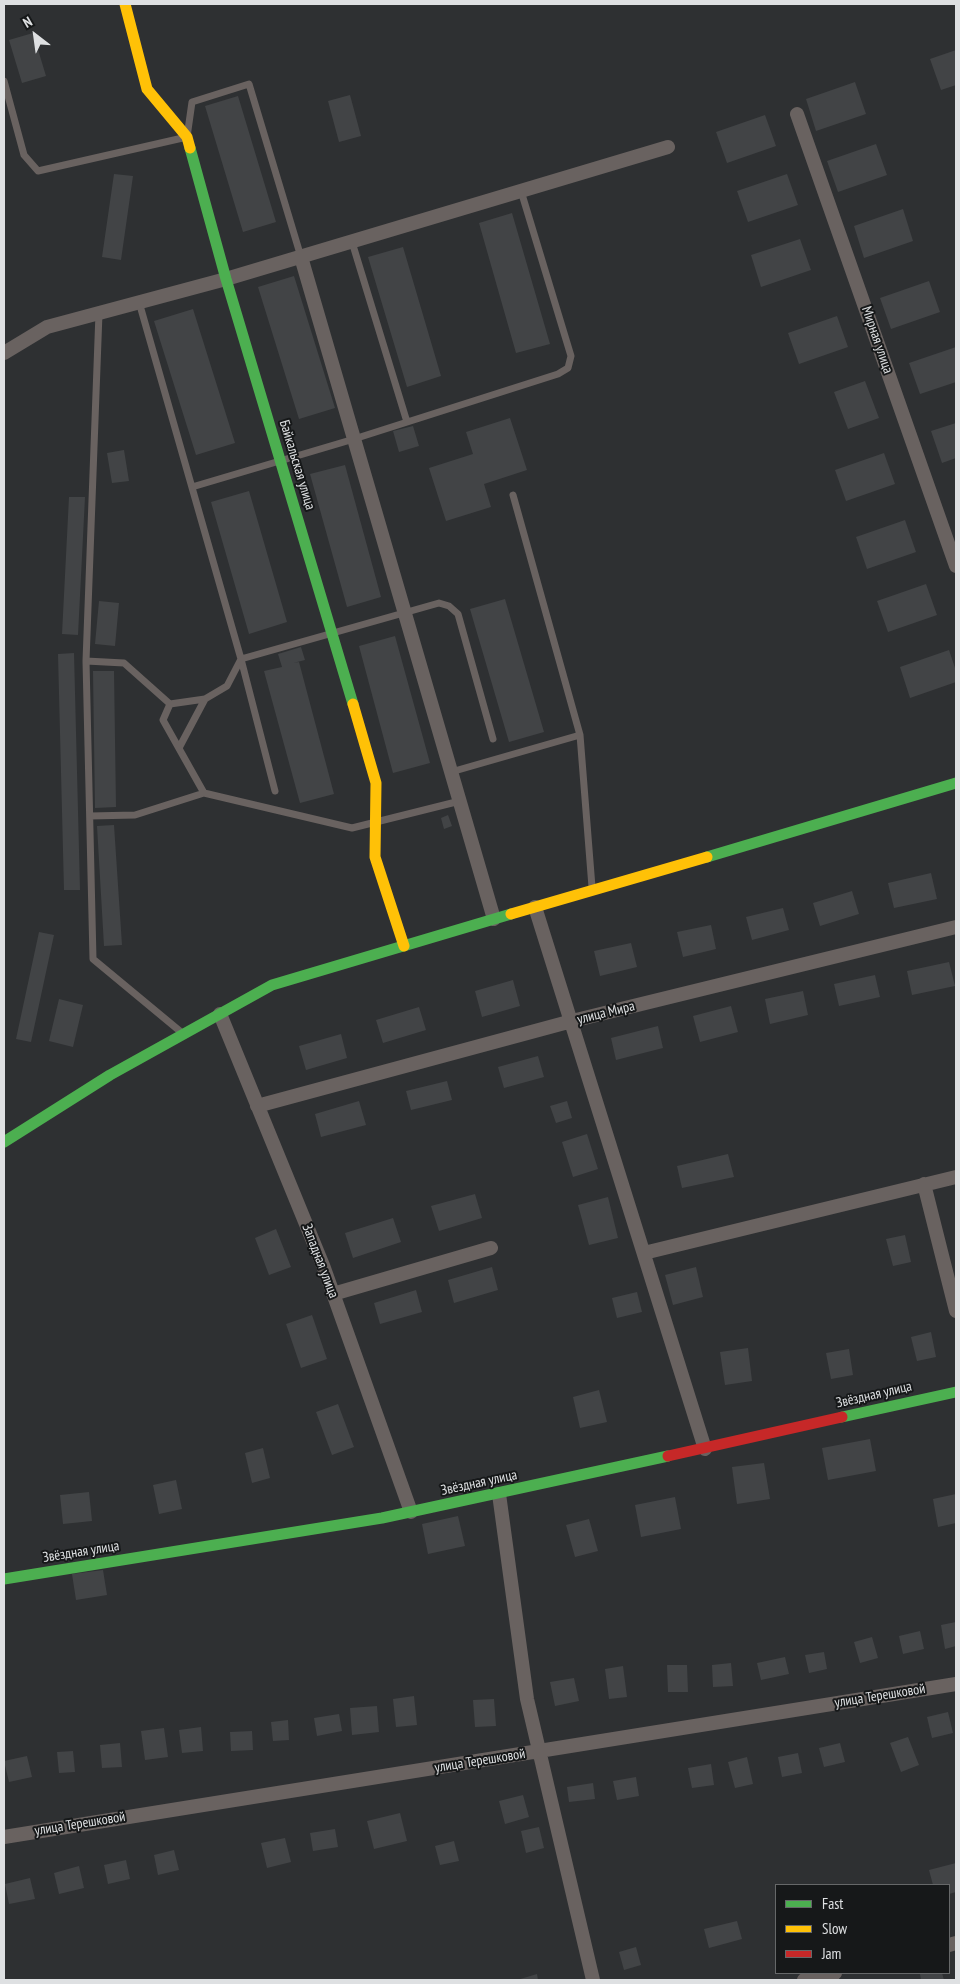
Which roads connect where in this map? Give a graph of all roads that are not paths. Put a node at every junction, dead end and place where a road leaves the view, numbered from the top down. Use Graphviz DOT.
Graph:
graph roads {
  1 [pos="125,4"];
  2 [pos="4,81"];
  3 [pos="797,114"];
  4 [pos="187,138"];
  5 [pos="668,147"];
  6 [pos="521,191"];
  7 [pos="352,242"];
  8 [pos="301,257"];
  9 [pos="226,279"];
  10 [pos="139,302"];
  11 [pos="99,313"];
  12 [pos="4,353"];
  13 [pos="407,422"];
  14 [pos="354,439"];
  15 [pos="280,462"];
  16 [pos="192,487"];
  17 [pos="513,495"];
  18 [pos="956,566"];
  19 [pos="405,613"];
  20 [pos="332,634"];
  21 [pos="241,659"];
  22 [pos="86,661"];
  23 [pos="206,699"];
  24 [pos="170,704"];
  25 [pos="580,735"];
  26 [pos="493,739"];
  27 [pos="179,748"];
  28 [pos="451,772"];
  29 [pos="956,783"];
  30 [pos="275,791"];
  31 [pos="204,793"];
  32 [pos="460,801"];
  33 [pos="90,816"];
  34 [pos="375,822"];
  35 [pos="592,890"];
  36 [pos="535,907"];
  37 [pos="494,919"];
  38 [pos="956,927"];
  39 [pos="404,946"];
  40 [pos="220,1014"];
  41 [pos="572,1021"];
  42 [pos="184,1034"];
  43 [pos="257,1106"];
  44 [pos="4,1142"];
  45 [pos="956,1176"];
  46 [pos="924,1184"];
  47 [pos="491,1248"];
  48 [pos="644,1252"];
  49 [pos="333,1294"];
  50 [pos="956,1311"];
  51 [pos="956,1392"];
  52 [pos="705,1449"];
  53 [pos="499,1494"];
  54 [pos="411,1512"];
  55 [pos="4,1579"];
  56 [pos="956,1684"];
  57 [pos="539,1752"];
  58 [pos="4,1837"];
  59 [pos="831,1974"];
  60 [pos="593,1980"];
  61 [pos="804,1980"];
  1 -- 4 [label="street, Байкальская улица"];
  2 -- 4 [label="lane"];
  3 -- 18 [label="street, Мирная улица"];
  4 -- 8 [label="lane"];
  4 -- 9 [label="street, Байкальская улица"];
  5 -- 6 [label="street"];
  6 -- 7 [label="street"];
  6 -- 13 [label="lane"];
  7 -- 8 [label="street"];
  7 -- 13 [label="lane"];
  8 -- 9 [label="street"];
  8 -- 14 [label="street"];
  9 -- 10 [label="street"];
  9 -- 15 [label="street, Байкальская улица"];
  10 -- 11 [label="street"];
  10 -- 16 [label="lane"];
  11 -- 12 [label="street"];
  11 -- 22 [label="lane"];
  13 -- 14 [label="lane"];
  14 -- 15 [label="lane"];
  14 -- 19 [label="street"];
  15 -- 16 [label="lane"];
  15 -- 20 [label="street, Байкальская улица"];
  16 -- 21 [label="lane"];
  17 -- 25 [label="lane"];
  19 -- 20 [label="lane"];
  19 -- 26 [label="lane"];
  19 -- 28 [label="street"];
  20 -- 21 [label="lane"];
  20 -- 34 [label="street, Байкальская улица"];
  21 -- 23 [label="lane"];
  21 -- 30 [label="lane"];
  22 -- 24 [label="lane"];
  22 -- 33 [label="lane"];
  23 -- 24 [label="lane"];
  23 -- 27 [label="lane"];
  24 -- 27 [label="lane"];
  25 -- 28 [label="lane"];
  25 -- 35 [label="lane"];
  27 -- 31 [label="lane"];
  28 -- 32 [label="street"];
  29 -- 35 [label="street"];
  31 -- 33 [label="lane"];
  31 -- 34 [label="lane"];
  32 -- 34 [label="lane"];
  32 -- 37 [label="street"];
  33 -- 42 [label="lane"];
  34 -- 39 [label="street, Байкальская улица"];
  35 -- 36 [label="street"];
  36 -- 37 [label="street"];
  36 -- 41 [label="street"];
  37 -- 39 [label="street"];
  38 -- 41 [label="street, улица Мира"];
  39 -- 40 [label="street"];
  40 -- 42 [label="street"];
  40 -- 43 [label="street, Западная улица"];
  41 -- 43 [label="street, улица Мира"];
  41 -- 48 [label="street"];
  42 -- 44 [label="street"];
  43 -- 49 [label="street, Западная улица"];
  45 -- 46 [label="street"];
  46 -- 48 [label="street"];
  46 -- 50 [label="street"];
  47 -- 49 [label="street"];
  48 -- 52 [label="street"];
  49 -- 54 [label="street, Западная улица"];
  51 -- 52 [label="street, Звёздная улица"];
  52 -- 53 [label="street, Звёздная улица"];
  53 -- 54 [label="street, Звёздная улица"];
  53 -- 57 [label="street"];
  54 -- 55 [label="street, Звёздная улица"];
  56 -- 57 [label="street, улица Терешковой"];
  57 -- 58 [label="street, улица Терешковой"];
  57 -- 60 [label="street"];
  59 -- 61 [label="street"];
}
